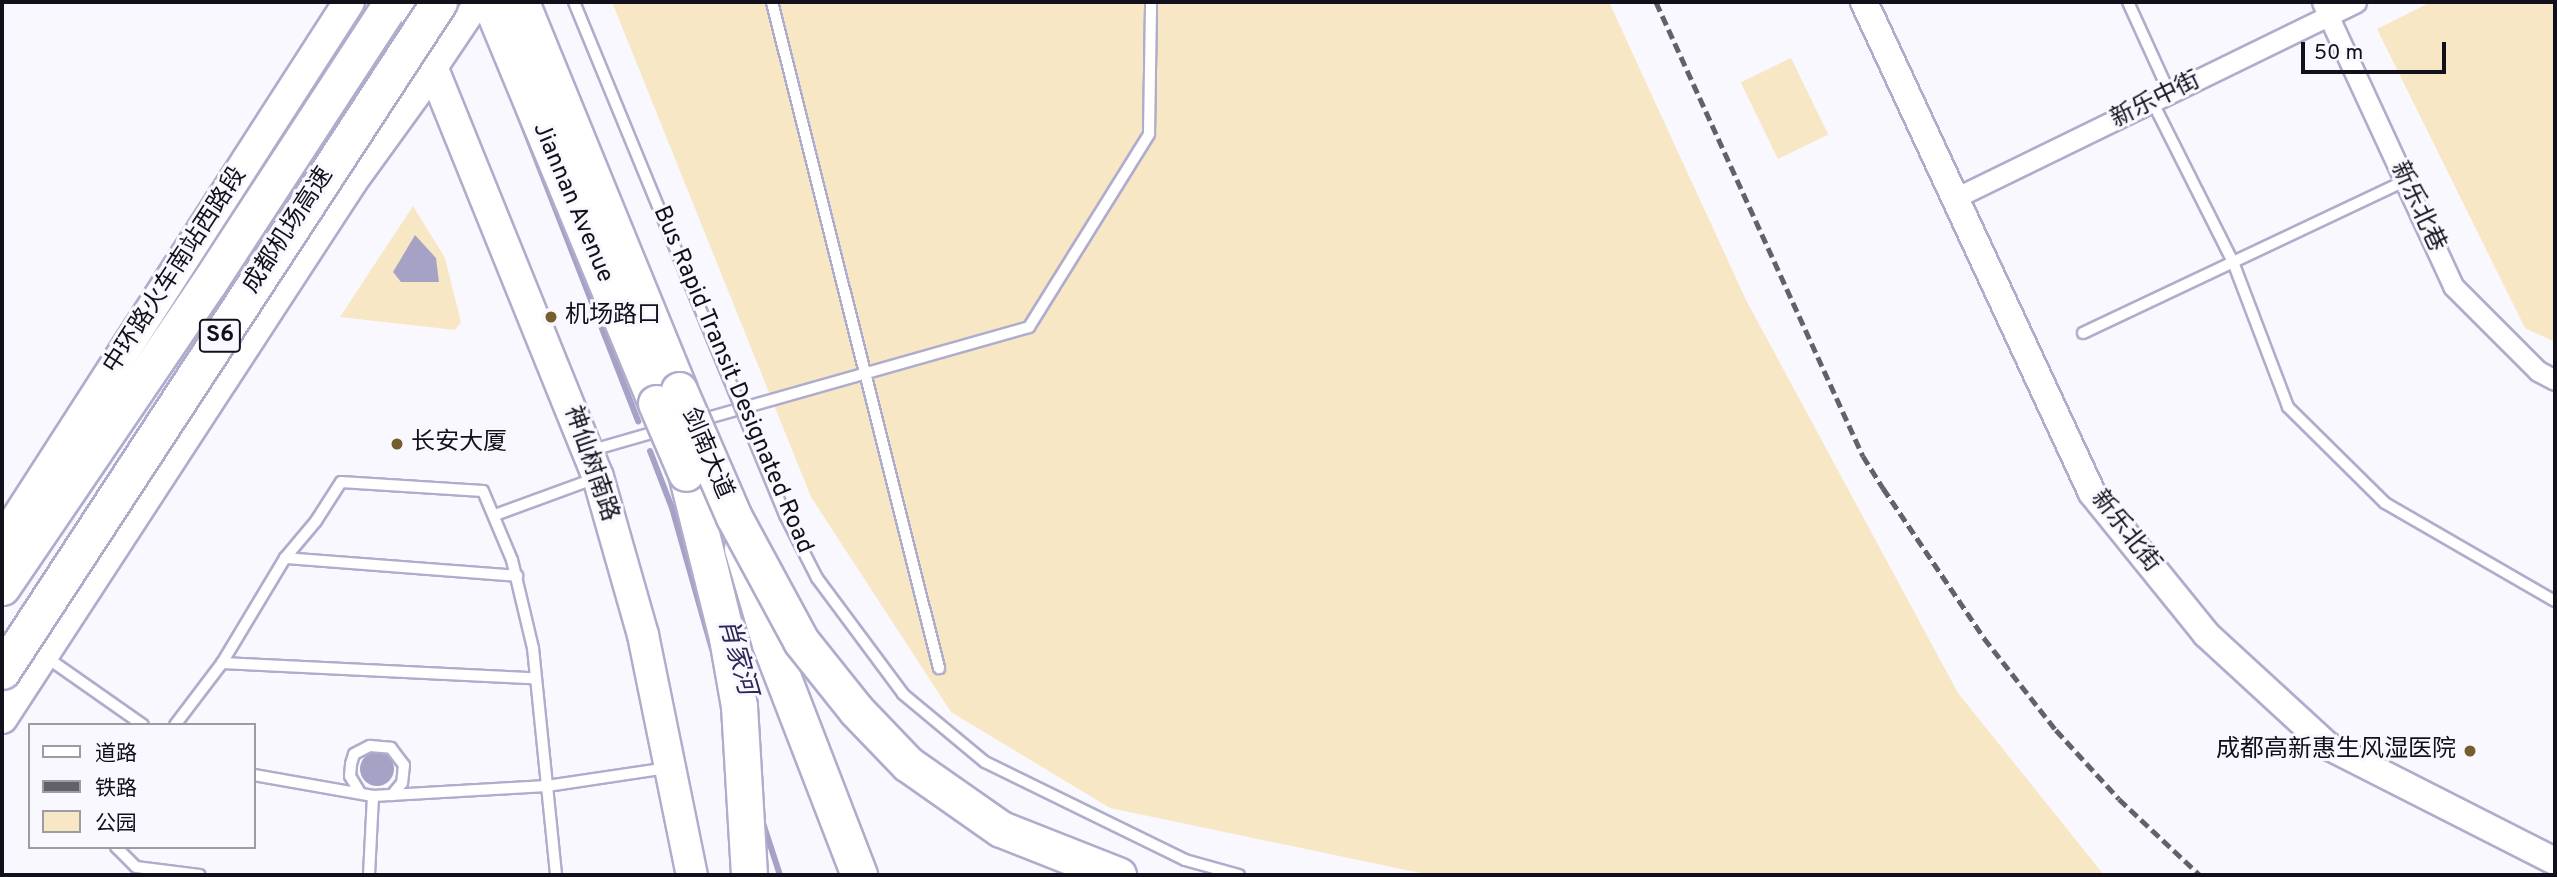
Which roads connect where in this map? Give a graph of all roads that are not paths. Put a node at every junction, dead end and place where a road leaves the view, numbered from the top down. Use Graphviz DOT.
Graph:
graph roads {
  1 [pos="349,2"];
  2 [pos="394,2"];
  3 [pos="411,2"];
  4 [pos="439,2"];
  5 [pos="478,2"];
  6 [pos="490,2"];
  7 [pos="521,2"];
  8 [pos="574,2"];
  9 [pos="772,2"];
  10 [pos="1151,2"];
  11 [pos="1864,2"];
  12 [pos="2128,2"];
  13 [pos="2356,2"];
  14 [pos="2326,10"];
  15 [pos="433,69"];
  16 [pos="2162,99"];
  17 [pos="2405,181"];
  18 [pos="1955,198"];
  19 [pos="2232,262"];
  20 [pos="2083,333"];
  21 [pos="868,372"];
  22 [pos="2555,380"];
  23 [pos="593,464"];
  24 [pos="686,473"];
  25 [pos="495,515"];
  26 [pos="734,517"];
  27 [pos="2,541"];
  28 [pos="285,558"];
  29 [pos="517,576"];
  30 [pos="2,587"];
  31 [pos="2555,601"];
  32 [pos="770,644"];
  33 [pos="43,656"];
  34 [pos="222,663"];
  35 [pos="939,668"];
  36 [pos="2,671"];
  37 [pos="533,678"];
  38 [pos="2,719"];
  39 [pos="140,723"];
  40 [pos="177,723"];
  41 [pos="667,767"];
  42 [pos="256,775"];
  43 [pos="547,786"];
  44 [pos="359,792"];
  45 [pos="392,795"];
  46 [pos="373,796"];
  47 [pos="118,849"];
  48 [pos="2555,861"];
  49 [pos="200,875"];
  50 [pos="369,875"];
  51 [pos="556,875"];
  52 [pos="692,875"];
  53 [pos="749,875"];
  54 [pos="859,875"];
  55 [pos="1118,875"];
  56 [pos="1239,875"];
  1 -- 27 [label="main road, 中环路火车南站西路段"];
  2 -- 15 [label="main road"];
  2 -- 30 [label="highway, 成都机场高速 / S6"];
  3 -- 15 [label="main road"];
  4 -- 36 [label="highway, 成都机场高速 / S6, bridge"];
  5 -- 15 [label="street"];
  6 -- 24 [label="highway, Jiannan Avenue, bridge"];
  7 -- 26 [label="highway, 剑南大道, bridge"];
  8 -- 56 [label="lane, Bus Rapid Transit Designated Road, bridge"];
  9 -- 21 [label="lane"];
  10 -- 21 [label="lane"];
  11 -- 18 [label="street, 新乐北街"];
  12 -- 16 [label="lane"];
  13 -- 14 [label="street, 新乐中街"];
  14 -- 16 [label="street, 新乐中街"];
  14 -- 17 [label="street, 新乐北巷"];
  15 -- 23 [label="main road, 神仙树南路"];
  15 -- 33 [label="main road"];
  16 -- 18 [label="street, 新乐中街"];
  16 -- 19 [label="lane"];
  17 -- 19 [label="lane"];
  17 -- 22 [label="street, 新乐北巷"];
  18 -- 48 [label="street, 新乐北街"];
  19 -- 20 [label="lane"];
  19 -- 31 [label="lane"];
  21 -- 23 [label="lane"];
  21 -- 35 [label="lane"];
  23 -- 25 [label="lane"];
  23 -- 41 [label="main road, 神仙树南路"];
  24 -- 32 [label="highway"];
  24 -- 53 [label="highway"];
  25 -- 28 [label="lane"];
  25 -- 29 [label="lane"];
  26 -- 32 [label="highway, bridge"];
  26 -- 55 [label="highway, bridge"];
  28 -- 29 [label="lane"];
  28 -- 34 [label="lane"];
  29 -- 37 [label="lane"];
  32 -- 54 [label="highway"];
  33 -- 38 [label="main road"];
  33 -- 39 [label="lane"];
  34 -- 37 [label="lane"];
  34 -- 40 [label="lane"];
  37 -- 43 [label="lane"];
  41 -- 43 [label="lane"];
  41 -- 52 [label="main road, 神仙树南路"];
  42 -- 44 [label="lane"];
  43 -- 45 [label="lane"];
  43 -- 51 [label="lane"];
  44 -- 45 [label="lane"];
  44 -- 46 [label="lane"];
  45 -- 46 [label="lane"];
  46 -- 50 [label="lane"];
  47 -- 49 [label="lane"];
}
